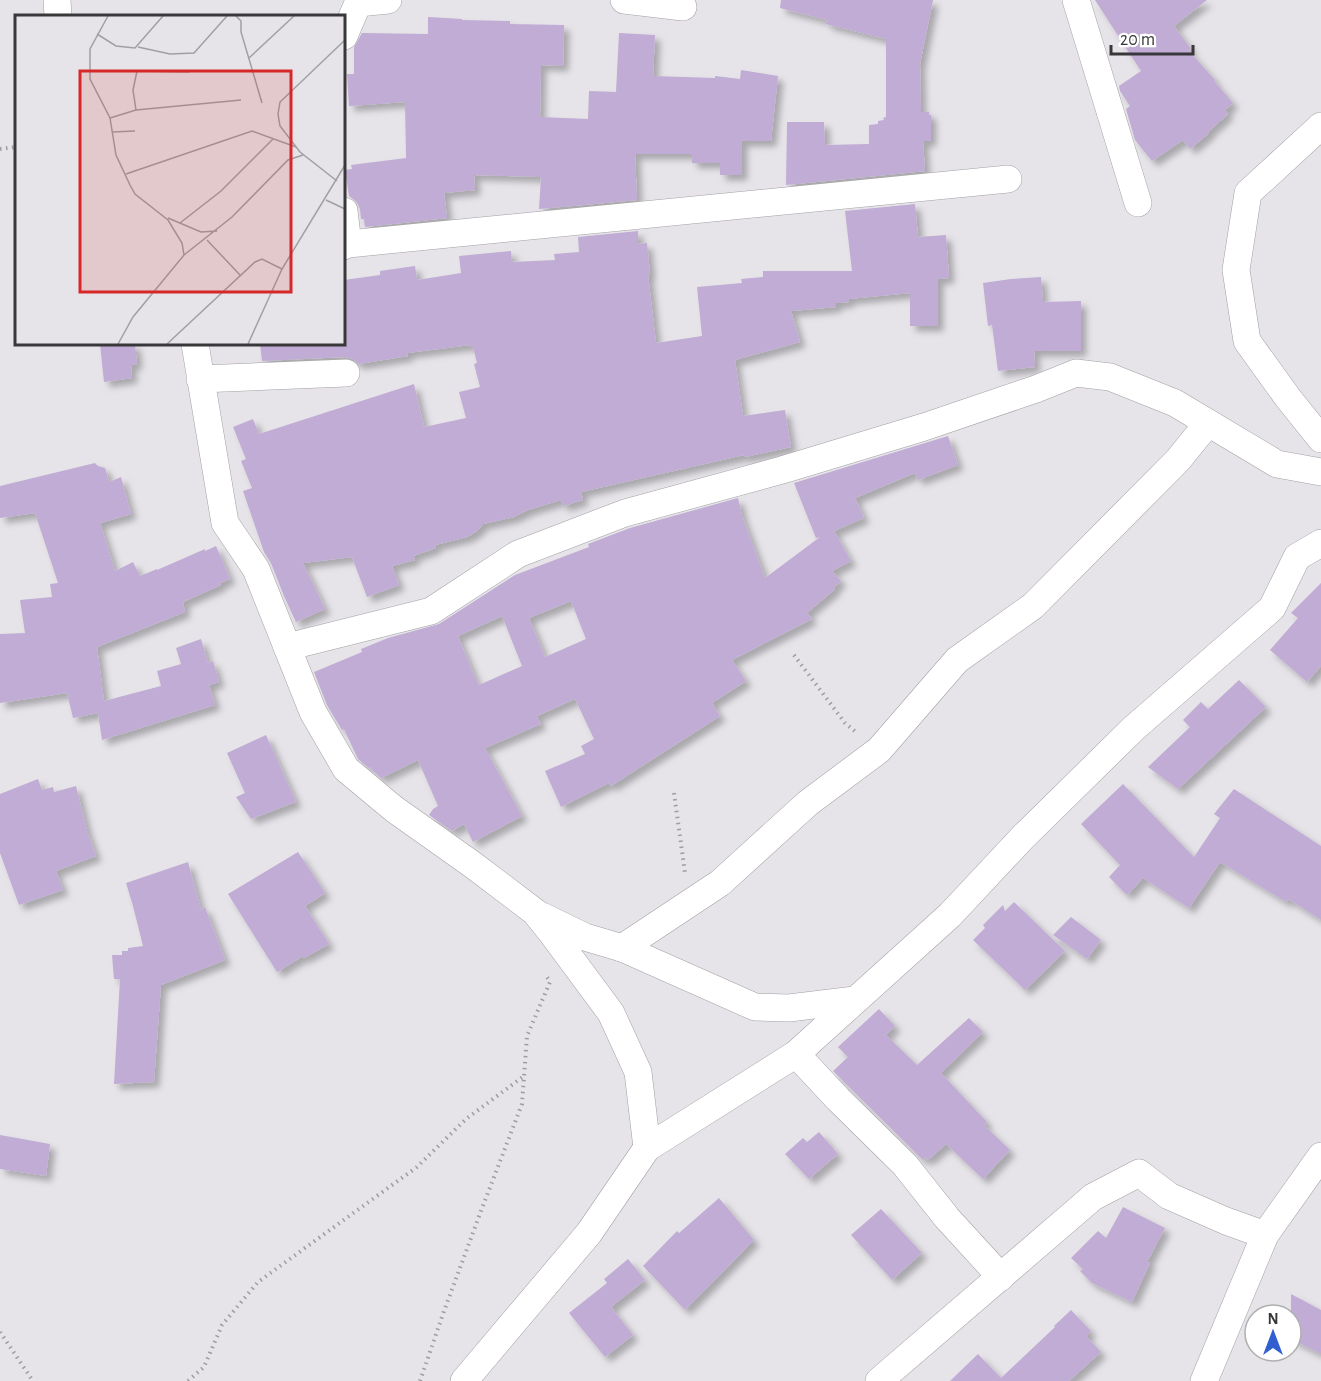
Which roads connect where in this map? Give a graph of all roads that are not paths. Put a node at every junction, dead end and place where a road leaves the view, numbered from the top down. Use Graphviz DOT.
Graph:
graph roads {
  1 [pos="57,0"];
  2 [pos="388,0"];
  3 [pos="624,0"];
  4 [pos="1076,0"];
  5 [pos="684,7"];
  6 [pos="58,15"];
  7 [pos="345,34"];
  8 [pos="1321,126"];
  9 [pos="1008,179"];
  10 [pos="1138,203"];
  11 [pos="345,228"];
  12 [pos="346,245"];
  13 [pos="195,345"];
  14 [pos="346,373"];
  15 [pos="200,379"];
  16 [pos="1208,423"];
  17 [pos="1321,440"];
  18 [pos="1321,472"];
  19 [pos="1321,543"];
  20 [pos="287,646"];
  21 [pos="535,912"];
  22 [pos="622,948"];
  23 [pos="855,1000"];
  24 [pos="796,1054"];
  25 [pos="646,1148"];
  26 [pos="1321,1156"];
  27 [pos="1265,1235"];
  28 [pos="1001,1277"];
  29 [pos="464,1381"];
  30 [pos="879,1381"];
  31 [pos="1204,1381"];
  1 -- 6 [label="street"];
  2 -- 7 [label="street"];
  3 -- 5 [label="street"];
  4 -- 10 [label="street"];
  8 -- 17 [label="street"];
  9 -- 12 [label="street"];
  11 -- 12 [label="street"];
  13 -- 15 [label="street"];
  14 -- 15 [label="street"];
  15 -- 20 [label="street"];
  16 -- 18 [label="street"];
  16 -- 20 [label="street"];
  16 -- 22 [label="street"];
  19 -- 23 [label="street"];
  20 -- 21 [label="street"];
  21 -- 22 [label="street"];
  21 -- 25 [label="street"];
  22 -- 23 [label="street"];
  23 -- 24 [label="street"];
  24 -- 25 [label="street"];
  24 -- 28 [label="street"];
  25 -- 29 [label="street"];
  26 -- 27 [label="street"];
  27 -- 28 [label="street"];
  27 -- 31 [label="street"];
  28 -- 30 [label="street"];
}
